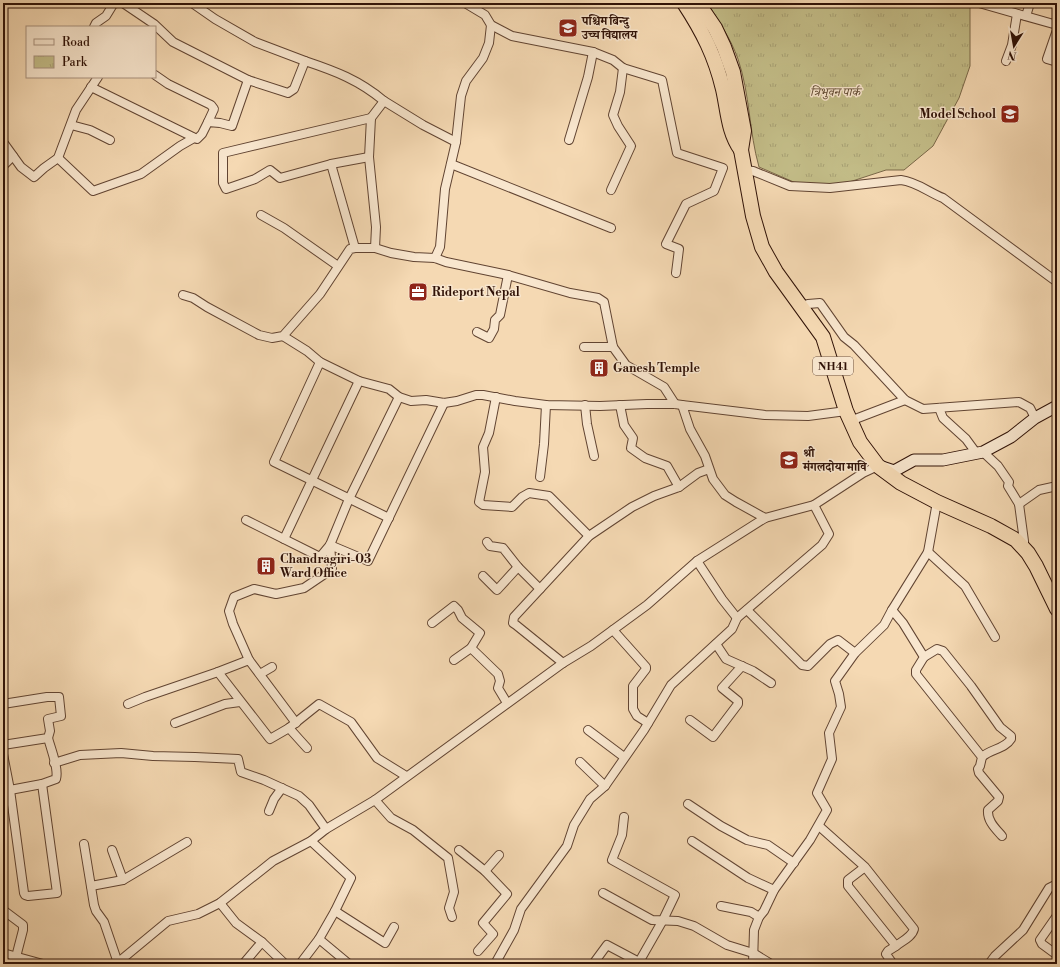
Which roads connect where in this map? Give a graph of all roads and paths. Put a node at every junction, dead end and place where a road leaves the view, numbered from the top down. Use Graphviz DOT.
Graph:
graph roads {
  1 [pos="114,3"];
  2 [pos="123,3"];
  3 [pos="192,3"];
  4 [pos="465,3"];
  5 [pos="684,3"];
  6 [pos="979,3"];
  7 [pos="1030,3"];
  8 [pos="699,11"];
  9 [pos="1017,14"];
  10 [pos="1026,16"];
  11 [pos="491,25"];
  12 [pos="1057,25"];
  13 [pos="94,26"];
  14 [pos="1057,30"];
  15 [pos="593,52"];
  16 [pos="305,61"];
  17 [pos="1006,61"];
  18 [pos="1057,62"];
  19 [pos="623,68"];
  20 [pos="156,75"];
  21 [pos="97,78"];
  22 [pos="248,80"];
  23 [pos="91,87"];
  24 [pos="384,101"];
  25 [pos="371,118"];
  26 [pos="208,122"];
  27 [pos="71,125"];
  28 [pos="194,138"];
  29 [pos="110,140"];
  30 [pos="569,140"];
  31 [pos="3,142"];
  32 [pos="456,142"];
  33 [pos="13,156"];
  34 [pos="369,157"];
  35 [pos="58,158"];
  36 [pos="331,164"];
  37 [pos="451,164"];
  38 [pos="3,166"];
  39 [pos="744,170"];
  40 [pos="611,190"];
  41 [pos="261,215"];
  42 [pos="611,228"];
  43 [pos="355,248"];
  44 [pos="374,248"];
  45 [pos="435,258"];
  46 [pos="338,266"];
  47 [pos="676,273"];
  48 [pos="508,275"];
  49 [pos="1057,282"];
  50 [pos="183,295"];
  51 [pos="800,307"];
  52 [pos="476,332"];
  53 [pos="283,336"];
  54 [pos="584,347"];
  55 [pos="613,347"];
  56 [pos="320,362"];
  57 [pos="359,381"];
  58 [pos="399,397"];
  59 [pos="496,397"];
  60 [pos="905,400"];
  61 [pos="444,403"];
  62 [pos="546,405"];
  63 [pos="585,405"];
  64 [pos="620,405"];
  65 [pos="678,405"];
  66 [pos="1057,406"];
  67 [pos="939,408"];
  68 [pos="848,416"];
  69 [pos="1035,418"];
  70 [pos="980,453"];
  71 [pos="594,456"];
  72 [pos="878,466"];
  73 [pos="709,469"];
  74 [pos="540,477"];
  75 [pos="311,481"];
  76 [pos="1057,486"];
  77 [pos="679,487"];
  78 [pos="349,500"];
  79 [pos="937,502"];
  80 [pos="1019,504"];
  81 [pos="814,505"];
  82 [pos="389,518"];
  83 [pos="765,518"];
  84 [pos="246,520"];
  85 [pos="589,536"];
  86 [pos="284,539"];
  87 [pos="486,542"];
  88 [pos="330,545"];
  89 [pos="1024,548"];
  90 [pos="928,552"];
  91 [pos="697,561"];
  92 [pos="518,567"];
  93 [pos="483,576"];
  94 [pos="540,588"];
  95 [pos="1057,609"];
  96 [pos="747,610"];
  97 [pos="892,610"];
  98 [pos="737,618"];
  99 [pos="432,623"];
  100 [pos="613,630"];
  101 [pos="995,637"];
  102 [pos="716,644"];
  103 [pos="471,648"];
  104 [pos="855,654"];
  105 [pos="924,657"];
  106 [pos="249,660"];
  107 [pos="454,660"];
  108 [pos="562,663"];
  109 [pos="742,666"];
  110 [pos="272,667"];
  111 [pos="218,672"];
  112 [pos="260,674"];
  113 [pos="771,683"];
  114 [pos="240,702"];
  115 [pos="507,703"];
  116 [pos="3,704"];
  117 [pos="128,704"];
  118 [pos="690,720"];
  119 [pos="175,723"];
  120 [pos="296,723"];
  121 [pos="648,724"];
  122 [pos="289,728"];
  123 [pos="588,730"];
  124 [pos="48,738"];
  125 [pos="3,745"];
  126 [pos="307,748"];
  127 [pos="3,755"];
  128 [pos="624,757"];
  129 [pos="982,757"];
  130 [pos="580,762"];
  131 [pos="54,763"];
  132 [pos="406,776"];
  133 [pos="42,784"];
  134 [pos="605,786"];
  135 [pos="282,788"];
  136 [pos="10,790"];
  137 [pos="375,800"];
  138 [pos="688,804"];
  139 [pos="270,811"];
  140 [pos="624,817"];
  141 [pos="819,826"];
  142 [pos="326,829"];
  143 [pos="1002,836"];
  144 [pos="311,841"];
  145 [pos="692,841"];
  146 [pos="187,842"];
  147 [pos="84,844"];
  148 [pos="112,850"];
  149 [pos="459,850"];
  150 [pos="500,854"];
  151 [pos="794,863"];
  152 [pos="865,867"];
  153 [pos="484,871"];
  154 [pos="123,880"];
  155 [pos="1057,884"];
  156 [pos="91,886"];
  157 [pos="774,890"];
  158 [pos="603,893"];
  159 [pos="220,903"];
  160 [pos="721,906"];
  161 [pos="3,910"];
  162 [pos="335,911"];
  163 [pos="452,917"];
  164 [pos="759,917"];
  165 [pos="1056,917"];
  166 [pos="663,920"];
  167 [pos="394,927"];
  168 [pos="319,939"];
  169 [pos="262,942"];
  170 [pos="896,946"];
  171 [pos="478,951"];
  172 [pos="3,953"];
  173 [pos="753,953"];
  174 [pos="1057,955"];
  175 [pos="16,957"];
  176 [pos="43,964"];
  177 [pos="117,964"];
  178 [pos="244,964"];
  179 [pos="285,964"];
  180 [pos="300,964"];
  181 [pos="349,964"];
  182 [pos="495,964"];
  183 [pos="593,964"];
  184 [pos="753,964"];
  185 [pos="772,964"];
  186 [pos="893,964"];
  187 [pos="989,964"];
  1 -- 13 [label="street"];
  2 -- 22 [label="street"];
  3 -- 16 [label="street"];
  4 -- 11 [label="street"];
  5 -- 8 [label="highway, NH41"];
  6 -- 9 [label="street"];
  7 -- 10 [label="street"];
  8 -- 39 [label="highway, NH41"];
  9 -- 10 [label="street"];
  9 -- 17 [label="street"];
  10 -- 12 [label="street"];
  11 -- 15 [label="street"];
  11 -- 32 [label="street"];
  14 -- 18 [label="street"];
  15 -- 19 [label="street"];
  15 -- 30 [label="street"];
  16 -- 22 [label="street"];
  16 -- 24 [label="street"];
  19 -- 40 [label="street"];
  19 -- 47 [label="street"];
  20 -- 26 [label="street"];
  21 -- 23 [label="street"];
  22 -- 26 [label="street"];
  23 -- 27 [label="street"];
  23 -- 28 [label="street"];
  24 -- 25 [label="street"];
  24 -- 32 [label="street"];
  25 -- 34 [label="street"];
  25 -- 36 [label="street"];
  26 -- 28 [label="street"];
  27 -- 29 [label="street"];
  27 -- 35 [label="street"];
  28 -- 35 [label="street"];
  31 -- 33 [label="street"];
  32 -- 37 [label="street"];
  33 -- 35 [label="street"];
  33 -- 38 [label="street"];
  34 -- 36 [label="street"];
  34 -- 44 [label="street"];
  36 -- 43 [label="street"];
  37 -- 42 [label="street"];
  37 -- 45 [label="street"];
  39 -- 49 [label="street"];
  39 -- 51 [label="highway, NH41"];
  41 -- 46 [label="street"];
  43 -- 44 [label="street"];
  43 -- 46 [label="street"];
  44 -- 45 [label="street"];
  45 -- 48 [label="street"];
  46 -- 53 [label="street"];
  48 -- 52 [label="street"];
  48 -- 55 [label="street"];
  50 -- 53 [label="street"];
  51 -- 60 [label="street"];
  51 -- 68 [label="highway, NH41"];
  53 -- 56 [label="street"];
  54 -- 55 [label="street"];
  55 -- 65 [label="street"];
  56 -- 57 [label="street"];
  56 -- 75 [label="street"];
  57 -- 58 [label="street"];
  57 -- 75 [label="street"];
  58 -- 61 [label="street"];
  58 -- 78 [label="street"];
  59 -- 61 [label="street"];
  59 -- 62 [label="street"];
  59 -- 85 [label="street"];
  60 -- 67 [label="street"];
  60 -- 68 [label="street"];
  61 -- 82 [label="street"];
  62 -- 63 [label="street"];
  62 -- 74 [label="street"];
  63 -- 64 [label="street"];
  63 -- 71 [label="street"];
  64 -- 65 [label="street"];
  64 -- 77 [label="street"];
  65 -- 68 [label="street"];
  65 -- 73 [label="street"];
  66 -- 69 [label="street"];
  67 -- 69 [label="street"];
  67 -- 70 [label="street"];
  68 -- 72 [label="highway, NH41"];
  69 -- 70 [label="street"];
  70 -- 72 [label="street"];
  70 -- 80 [label="street"];
  72 -- 79 [label="highway, NH41"];
  72 -- 81 [label="street"];
  73 -- 77 [label="street"];
  73 -- 83 [label="street"];
  75 -- 78 [label="street"];
  75 -- 86 [label="street"];
  76 -- 80 [label="street"];
  77 -- 85 [label="street"];
  78 -- 82 [label="street"];
  78 -- 88 [label="street"];
  79 -- 89 [label="highway, NH41"];
  79 -- 90 [label="street"];
  80 -- 89 [label="street"];
  81 -- 83 [label="street"];
  81 -- 96 [label="street"];
  82 -- 88 [label="street"];
  83 -- 91 [label="street"];
  84 -- 86 [label="street"];
  85 -- 94 [label="street"];
  86 -- 88 [label="street"];
  87 -- 92 [label="street"];
  88 -- 106 [label="street"];
  89 -- 95 [label="highway, NH41"];
  90 -- 97 [label="street"];
  90 -- 101 [label="street"];
  91 -- 98 [label="street"];
  91 -- 100 [label="street"];
  92 -- 93 [label="street"];
  92 -- 94 [label="street"];
  94 -- 108 [label="street"];
  96 -- 98 [label="street"];
  96 -- 104 [label="street"];
  97 -- 104 [label="street"];
  97 -- 105 [label="street"];
  98 -- 102 [label="street"];
  99 -- 103 [label="street"];
  100 -- 108 [label="street"];
  100 -- 121 [label="street"];
  102 -- 109 [label="street"];
  102 -- 121 [label="street"];
  103 -- 107 [label="street"];
  103 -- 115 [label="street"];
  104 -- 141 [label="street"];
  105 -- 129 [label="street"];
  105 -- 129 [label="street"];
  106 -- 111 [label="street"];
  106 -- 112 [label="street"];
  108 -- 115 [label="street"];
  109 -- 113 [label="street"];
  109 -- 118 [label="street"];
  110 -- 112 [label="street"];
  111 -- 114 [label="street"];
  111 -- 117 [label="street"];
  112 -- 120 [label="street"];
  114 -- 119 [label="street"];
  114 -- 122 [label="street"];
  115 -- 132 [label="street"];
  116 -- 124 [label="street"];
  120 -- 122 [label="street"];
  120 -- 132 [label="street"];
  121 -- 128 [label="street"];
  122 -- 126 [label="street"];
  123 -- 128 [label="street"];
  124 -- 125 [label="street"];
  124 -- 131 [label="street"];
  127 -- 136 [label="street"];
  128 -- 134 [label="street"];
  129 -- 143 [label="street"];
  130 -- 134 [label="street"];
  131 -- 133 [label="street"];
  131 -- 135 [label="street"];
  132 -- 137 [label="street"];
  133 -- 136 [label="street"];
  133 -- 136 [label="street"];
  134 -- 182 [label="street"];
  135 -- 139 [label="street"];
  135 -- 142 [label="street"];
  137 -- 142 [label="street"];
  137 -- 163 [label="street"];
  138 -- 151 [label="street"];
  140 -- 166 [label="street"];
  141 -- 151 [label="street"];
  141 -- 152 [label="street"];
  142 -- 144 [label="street"];
  144 -- 159 [label="street"];
  144 -- 162 [label="street"];
  145 -- 157 [label="street"];
  146 -- 154 [label="street"];
  147 -- 156 [label="street"];
  148 -- 154 [label="street"];
  149 -- 153 [label="street"];
  150 -- 153 [label="street"];
  151 -- 157 [label="street"];
  152 -- 170 [label="street"];
  152 -- 170 [label="street"];
  153 -- 171 [label="street"];
  154 -- 156 [label="street"];
  155 -- 187 [label="street"];
  156 -- 177 [label="street"];
  157 -- 164 [label="street"];
  158 -- 166 [label="street"];
  159 -- 169 [label="street"];
  159 -- 177 [label="street"];
  160 -- 164 [label="street"];
  161 -- 175 [label="street"];
  162 -- 167 [label="street"];
  162 -- 168 [label="street"];
  164 -- 173 [label="street"];
  165 -- 174 [label="street"];
  166 -- 173 [label="street"];
  166 -- 183 [label="street"];
  168 -- 180 [label="street"];
  168 -- 181 [label="street"];
  169 -- 178 [label="street"];
  169 -- 179 [label="street"];
  170 -- 186 [label="street"];
  172 -- 175 [label="street"];
  173 -- 184 [label="street"];
  173 -- 185 [label="street"];
  175 -- 176 [label="street"];
}
